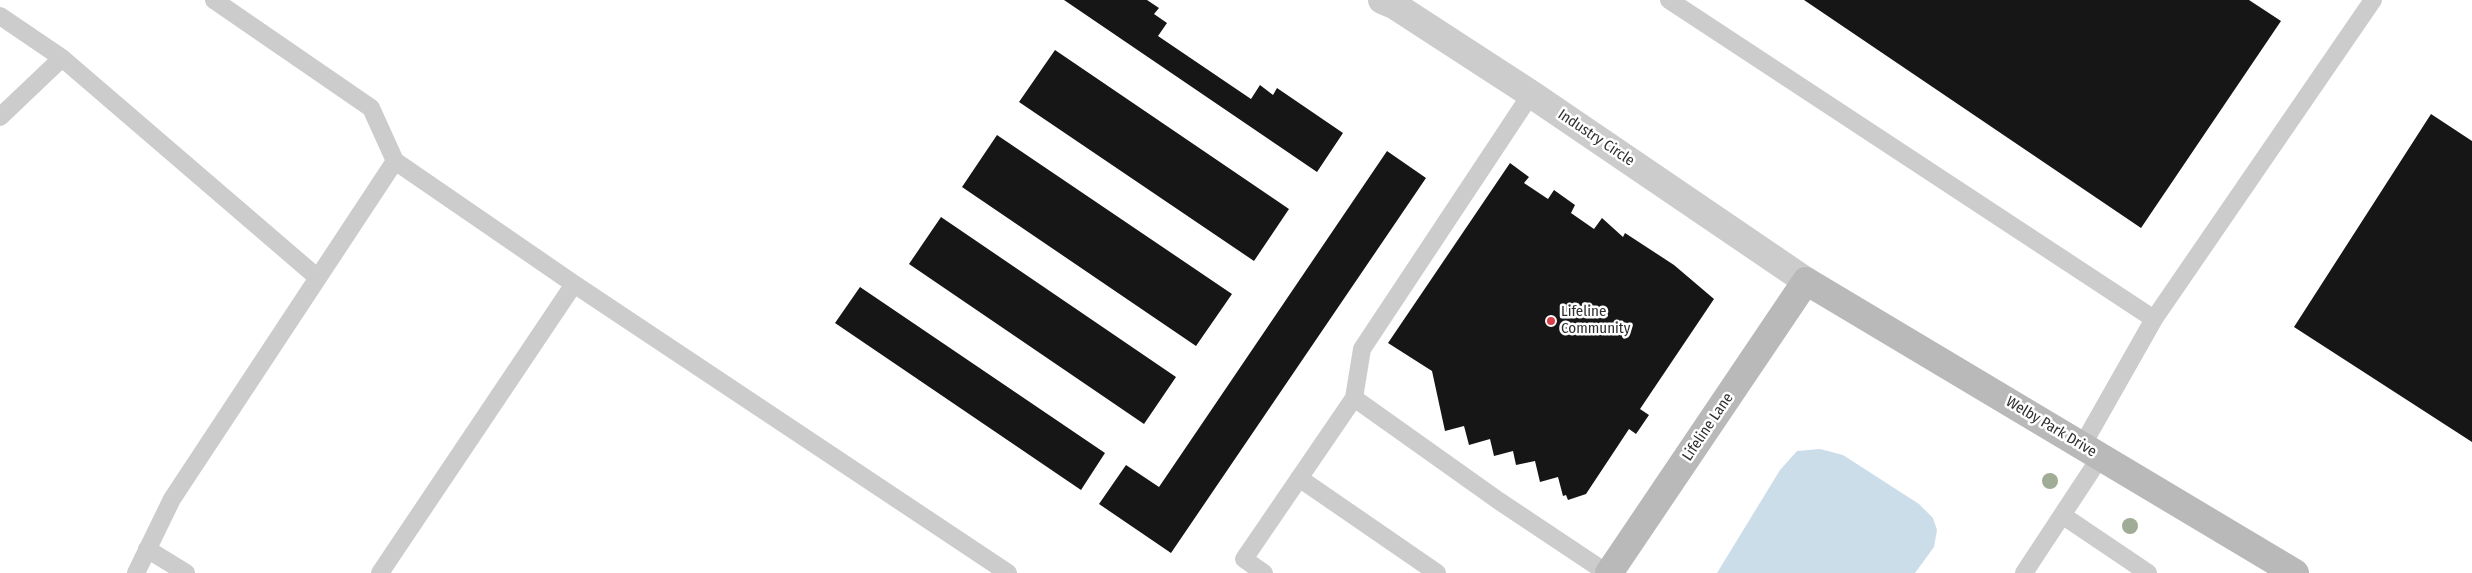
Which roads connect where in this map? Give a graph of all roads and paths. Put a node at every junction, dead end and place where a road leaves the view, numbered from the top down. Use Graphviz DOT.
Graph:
graph roads {
  1 [pos="214,0"];
  2 [pos="1382,0"];
  3 [pos="1669,0"];
  4 [pos="2373,0"];
  5 [pos="0,16"];
  6 [pos="62,58"];
  7 [pos="1531,94"];
  8 [pos="0,117"];
  9 [pos="395,161"];
  10 [pos="318,278"];
  11 [pos="1806,281"];
  12 [pos="574,284"];
  13 [pos="2154,319"];
  14 [pos="1354,398"];
  15 [pos="2091,451"];
  16 [pos="1299,478"];
  17 [pos="2062,515"];
  18 [pos="148,549"];
  19 [pos="136,573"];
  20 [pos="186,573"];
  21 [pos="380,573"];
  22 [pos="1008,573"];
  23 [pos="1264,573"];
  24 [pos="1437,573"];
  25 [pos="1608,573"];
  26 [pos="2024,573"];
  27 [pos="2148,573"];
  28 [pos="2295,573"];
  1 -- 9 [label="lane"];
  2 -- 7 [label="street, Industry Circle"];
  3 -- 13 [label="lane"];
  4 -- 13 [label="lane"];
  5 -- 6 [label="lane"];
  6 -- 8 [label="lane"];
  6 -- 10 [label="lane"];
  7 -- 11 [label="street, Industry Circle"];
  7 -- 14 [label="lane"];
  9 -- 10 [label="lane"];
  9 -- 12 [label="lane"];
  10 -- 18 [label="lane"];
  11 -- 15 [label="street, Welby Park Drive"];
  11 -- 25 [label="street, Lifeline Lane"];
  12 -- 21 [label="lane"];
  12 -- 22 [label="lane"];
  13 -- 15 [label="lane"];
  14 -- 16 [label="lane"];
  14 -- 25 [label="lane"];
  15 -- 17 [label="lane"];
  15 -- 28 [label="street, Welby Park Drive"];
  16 -- 23 [label="lane"];
  16 -- 24 [label="lane"];
  17 -- 26 [label="lane"];
  17 -- 27 [label="lane"];
  18 -- 19 [label="lane"];
  18 -- 20 [label="lane"];
}
